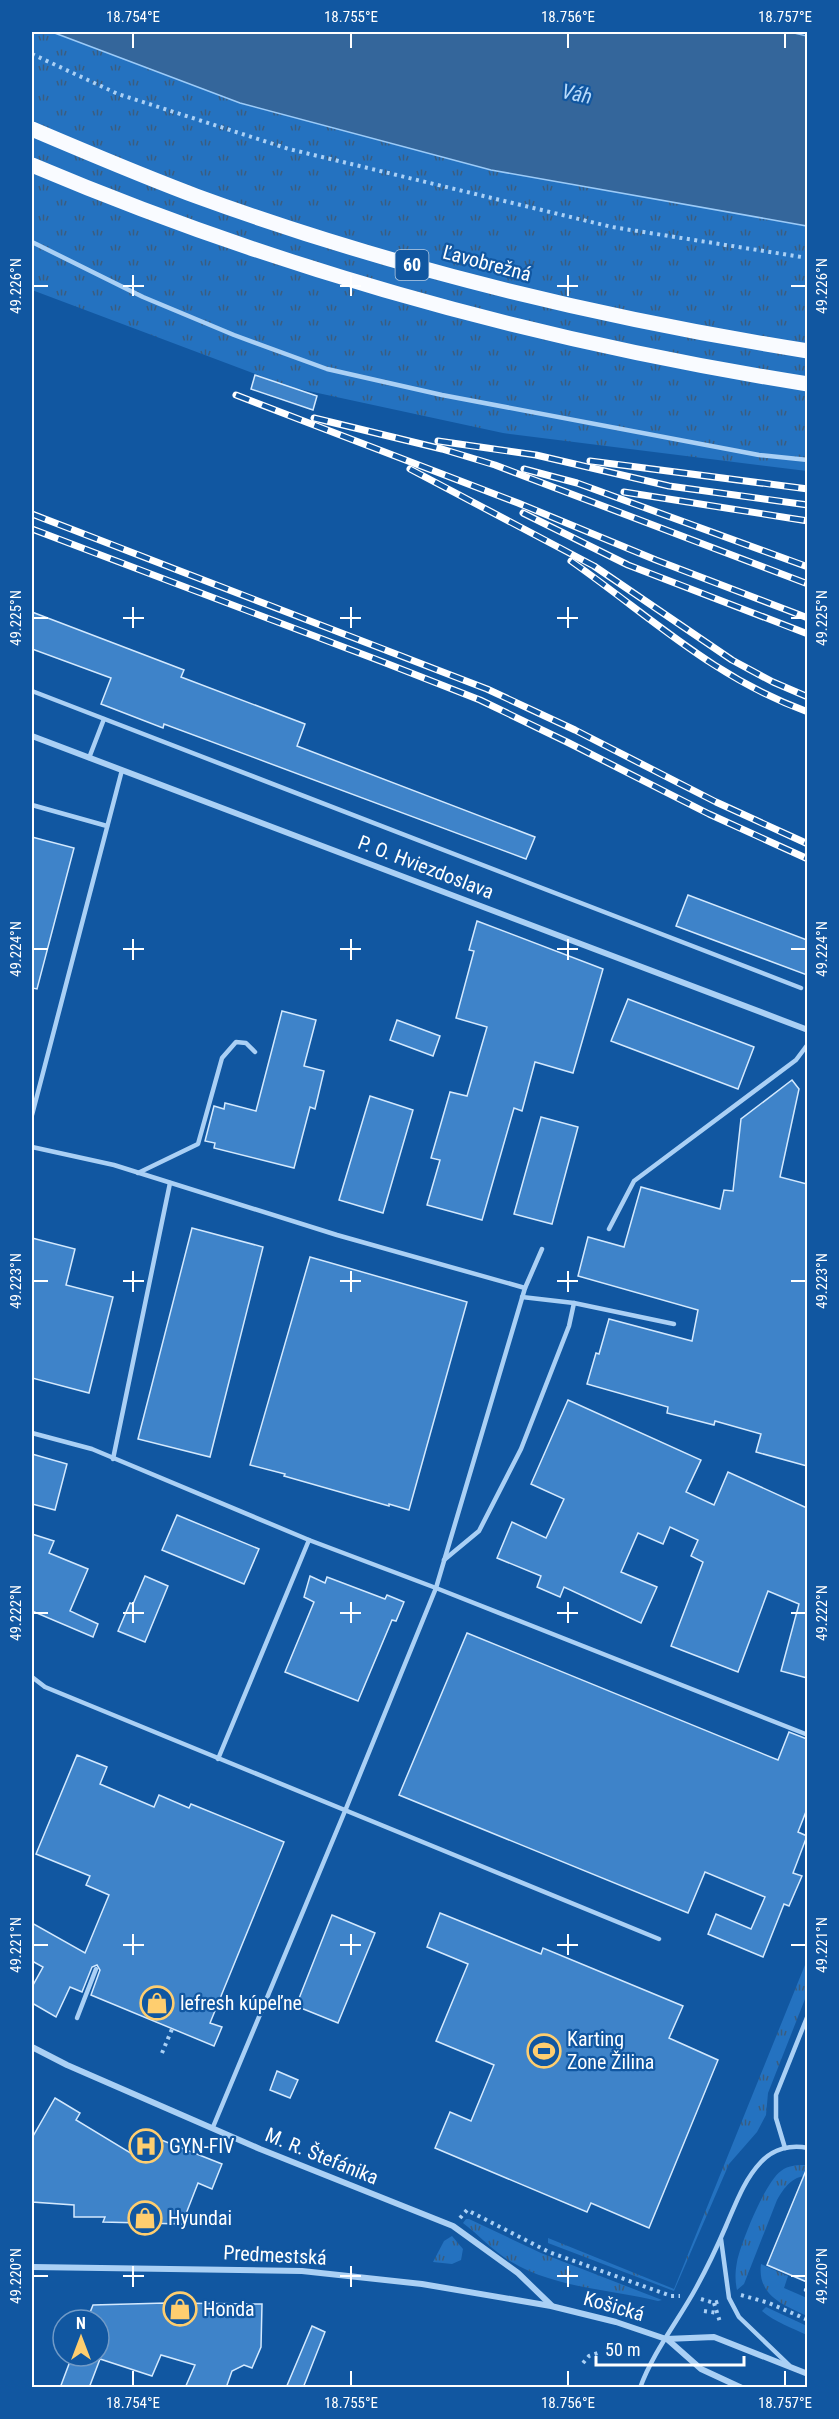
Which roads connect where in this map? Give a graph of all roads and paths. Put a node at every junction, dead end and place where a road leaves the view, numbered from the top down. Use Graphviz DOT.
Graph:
graph roads {
  1 [pos="32,54"];
  2 [pos="32,129"];
  3 [pos="32,165"];
  4 [pos="32,242"];
  5 [pos="807,258"];
  6 [pos="807,351"];
  7 [pos="807,384"];
  8 [pos="807,460"];
  9 [pos="32,691"];
  10 [pos="104,719"];
  11 [pos="32,736"];
  12 [pos="90,758"];
  13 [pos="122,770"];
  14 [pos="32,805"];
  15 [pos="107,826"];
  16 [pos="801,988"];
  17 [pos="807,1030"];
  18 [pos="807,1044"];
  19 [pos="255,1052"];
  20 [pos="32,1115"];
  21 [pos="32,1147"];
  22 [pos="138,1173"];
  23 [pos="170,1183"];
  24 [pos="609,1229"];
  25 [pos="542,1249"];
  26 [pos="525,1288"];
  27 [pos="522,1297"];
  28 [pos="574,1303"];
  29 [pos="674,1324"];
  30 [pos="32,1433"];
  31 [pos="113,1459"];
  32 [pos="309,1540"];
  33 [pos="444,1560"];
  34 [pos="436,1588"];
  35 [pos="32,1677"];
  36 [pos="807,1735"];
  37 [pos="218,1760"];
  38 [pos="345,1811"];
  39 [pos="659,1939"];
  40 [pos="96,1968"];
  41 [pos="807,2015"];
  42 [pos="77,2018"];
  43 [pos="172,2029"];
  44 [pos="32,2047"];
  45 [pos="162,2053"];
  46 [pos="213,2127"];
  47 [pos="785,2148"];
  48 [pos="807,2148"];
  49 [pos="467,2210"];
  50 [pos="721,2239"];
  51 [pos="32,2268"];
  52 [pos="739,2294"];
  53 [pos="670,2296"];
  54 [pos="708,2302"];
  55 [pos="551,2306"];
  56 [pos="704,2311"];
  57 [pos="723,2311"];
  58 [pos="717,2313"];
  59 [pos="807,2320"];
  60 [pos="720,2322"];
  61 [pos="666,2339"];
  62 [pos="598,2353"];
  63 [pos="583,2363"];
  64 [pos="791,2367"];
  65 [pos="807,2374"];
  66 [pos="640,2388"];
  67 [pos="742,2388"];
  1 -- 5 [label="path"];
  2 -- 6 [label="main road, Ľavobrežná / 60"];
  3 -- 7 [label="main road, 60"];
  4 -- 8 [label="lane"];
  9 -- 10 [label="lane"];
  10 -- 12 [label="lane"];
  10 -- 16 [label="lane"];
  11 -- 12 [label="street, P. O. Hviezdoslava"];
  12 -- 13 [label="street, P. O. Hviezdoslava"];
  13 -- 15 [label="lane"];
  13 -- 17 [label="street, P. O. Hviezdoslava"];
  14 -- 15 [label="lane"];
  15 -- 20 [label="lane"];
  18 -- 24 [label="lane"];
  19 -- 22 [label="lane"];
  21 -- 22 [label="lane"];
  22 -- 23 [label="lane"];
  23 -- 26 [label="lane"];
  23 -- 31 [label="lane"];
  25 -- 26 [label="lane"];
  26 -- 27 [label="lane"];
  27 -- 28 [label="lane"];
  27 -- 33 [label="lane"];
  28 -- 29 [label="lane"];
  28 -- 33 [label="lane"];
  30 -- 31 [label="lane"];
  31 -- 32 [label="lane"];
  32 -- 34 [label="lane"];
  32 -- 37 [label="lane"];
  33 -- 34 [label="lane"];
  34 -- 36 [label="lane"];
  34 -- 38 [label="lane"];
  35 -- 37 [label="lane"];
  37 -- 38 [label="lane"];
  38 -- 39 [label="lane"];
  38 -- 46 [label="lane"];
  40 -- 42 [label="lane"];
  41 -- 47 [label="lane"];
  43 -- 45 [label="path"];
  44 -- 46 [label="street, M. R. Štefánika"];
  46 -- 55 [label="street, M. R. Štefánika"];
  47 -- 48 [label="lane"];
  47 -- 50 [label="lane"];
  49 -- 53 [label="path"];
  50 -- 61 [label="lane"];
  50 -- 64 [label="lane"];
  51 -- 55 [label="street, Predmestská"];
  52 -- 59 [label="path"];
  54 -- 58 [label="path"];
  55 -- 61 [label="street, Košická"];
  56 -- 58 [label="path"];
  57 -- 58 [label="path"];
  58 -- 60 [label="path"];
  61 -- 64 [label="street, Košická"];
  61 -- 66 [label="lane"];
  61 -- 67 [label="street, Košická"];
  62 -- 63 [label="path"];
  64 -- 65 [label="street, Košická"];
}
